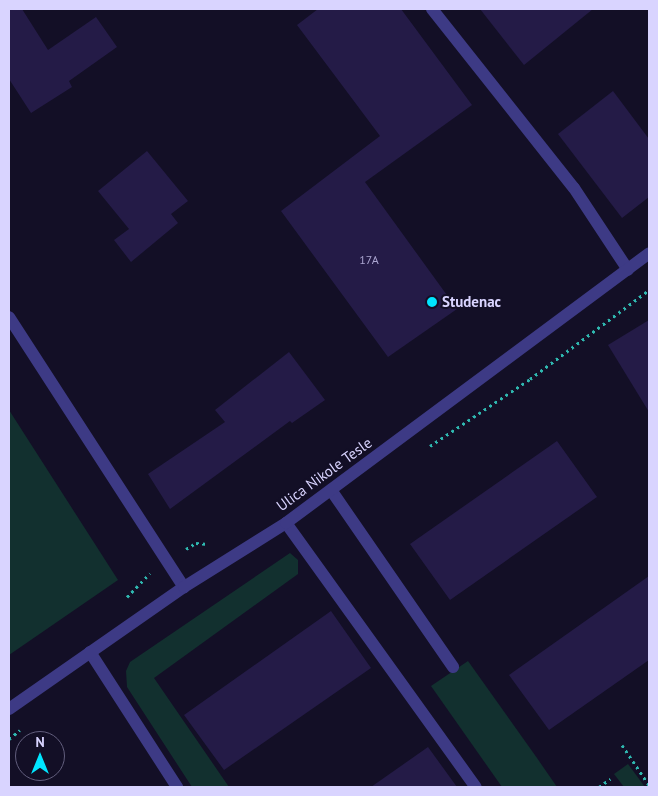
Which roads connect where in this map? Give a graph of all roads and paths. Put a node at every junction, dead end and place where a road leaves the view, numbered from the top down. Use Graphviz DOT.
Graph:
graph roads {
  1 [pos="432,9"];
  2 [pos="649,253"];
  3 [pos="628,270"];
  4 [pos="9,317"];
  5 [pos="331,490"];
  6 [pos="286,523"];
  7 [pos="184,587"];
  8 [pos="90,652"];
  9 [pos="453,667"];
  10 [pos="9,709"];
  11 [pos="622,745"];
  12 [pos="610,779"];
  13 [pos="649,785"];
  14 [pos="177,787"];
  15 [pos="476,787"];
  16 [pos="599,787"];
  1 -- 3 [label="street"];
  2 -- 3 [label="street, Ulica Nikole Tesle"];
  3 -- 5 [label="street, Ulica Nikole Tesle"];
  4 -- 7 [label="street"];
  5 -- 6 [label="street, Ulica Nikole Tesle"];
  5 -- 9 [label="street"];
  6 -- 7 [label="street, Ulica Nikole Tesle"];
  6 -- 15 [label="street"];
  7 -- 8 [label="street, Ulica Nikole Tesle"];
  8 -- 10 [label="street, Ulica Nikole Tesle"];
  8 -- 14 [label="street"];
  11 -- 13 [label="path"];
  12 -- 16 [label="path"];
}
